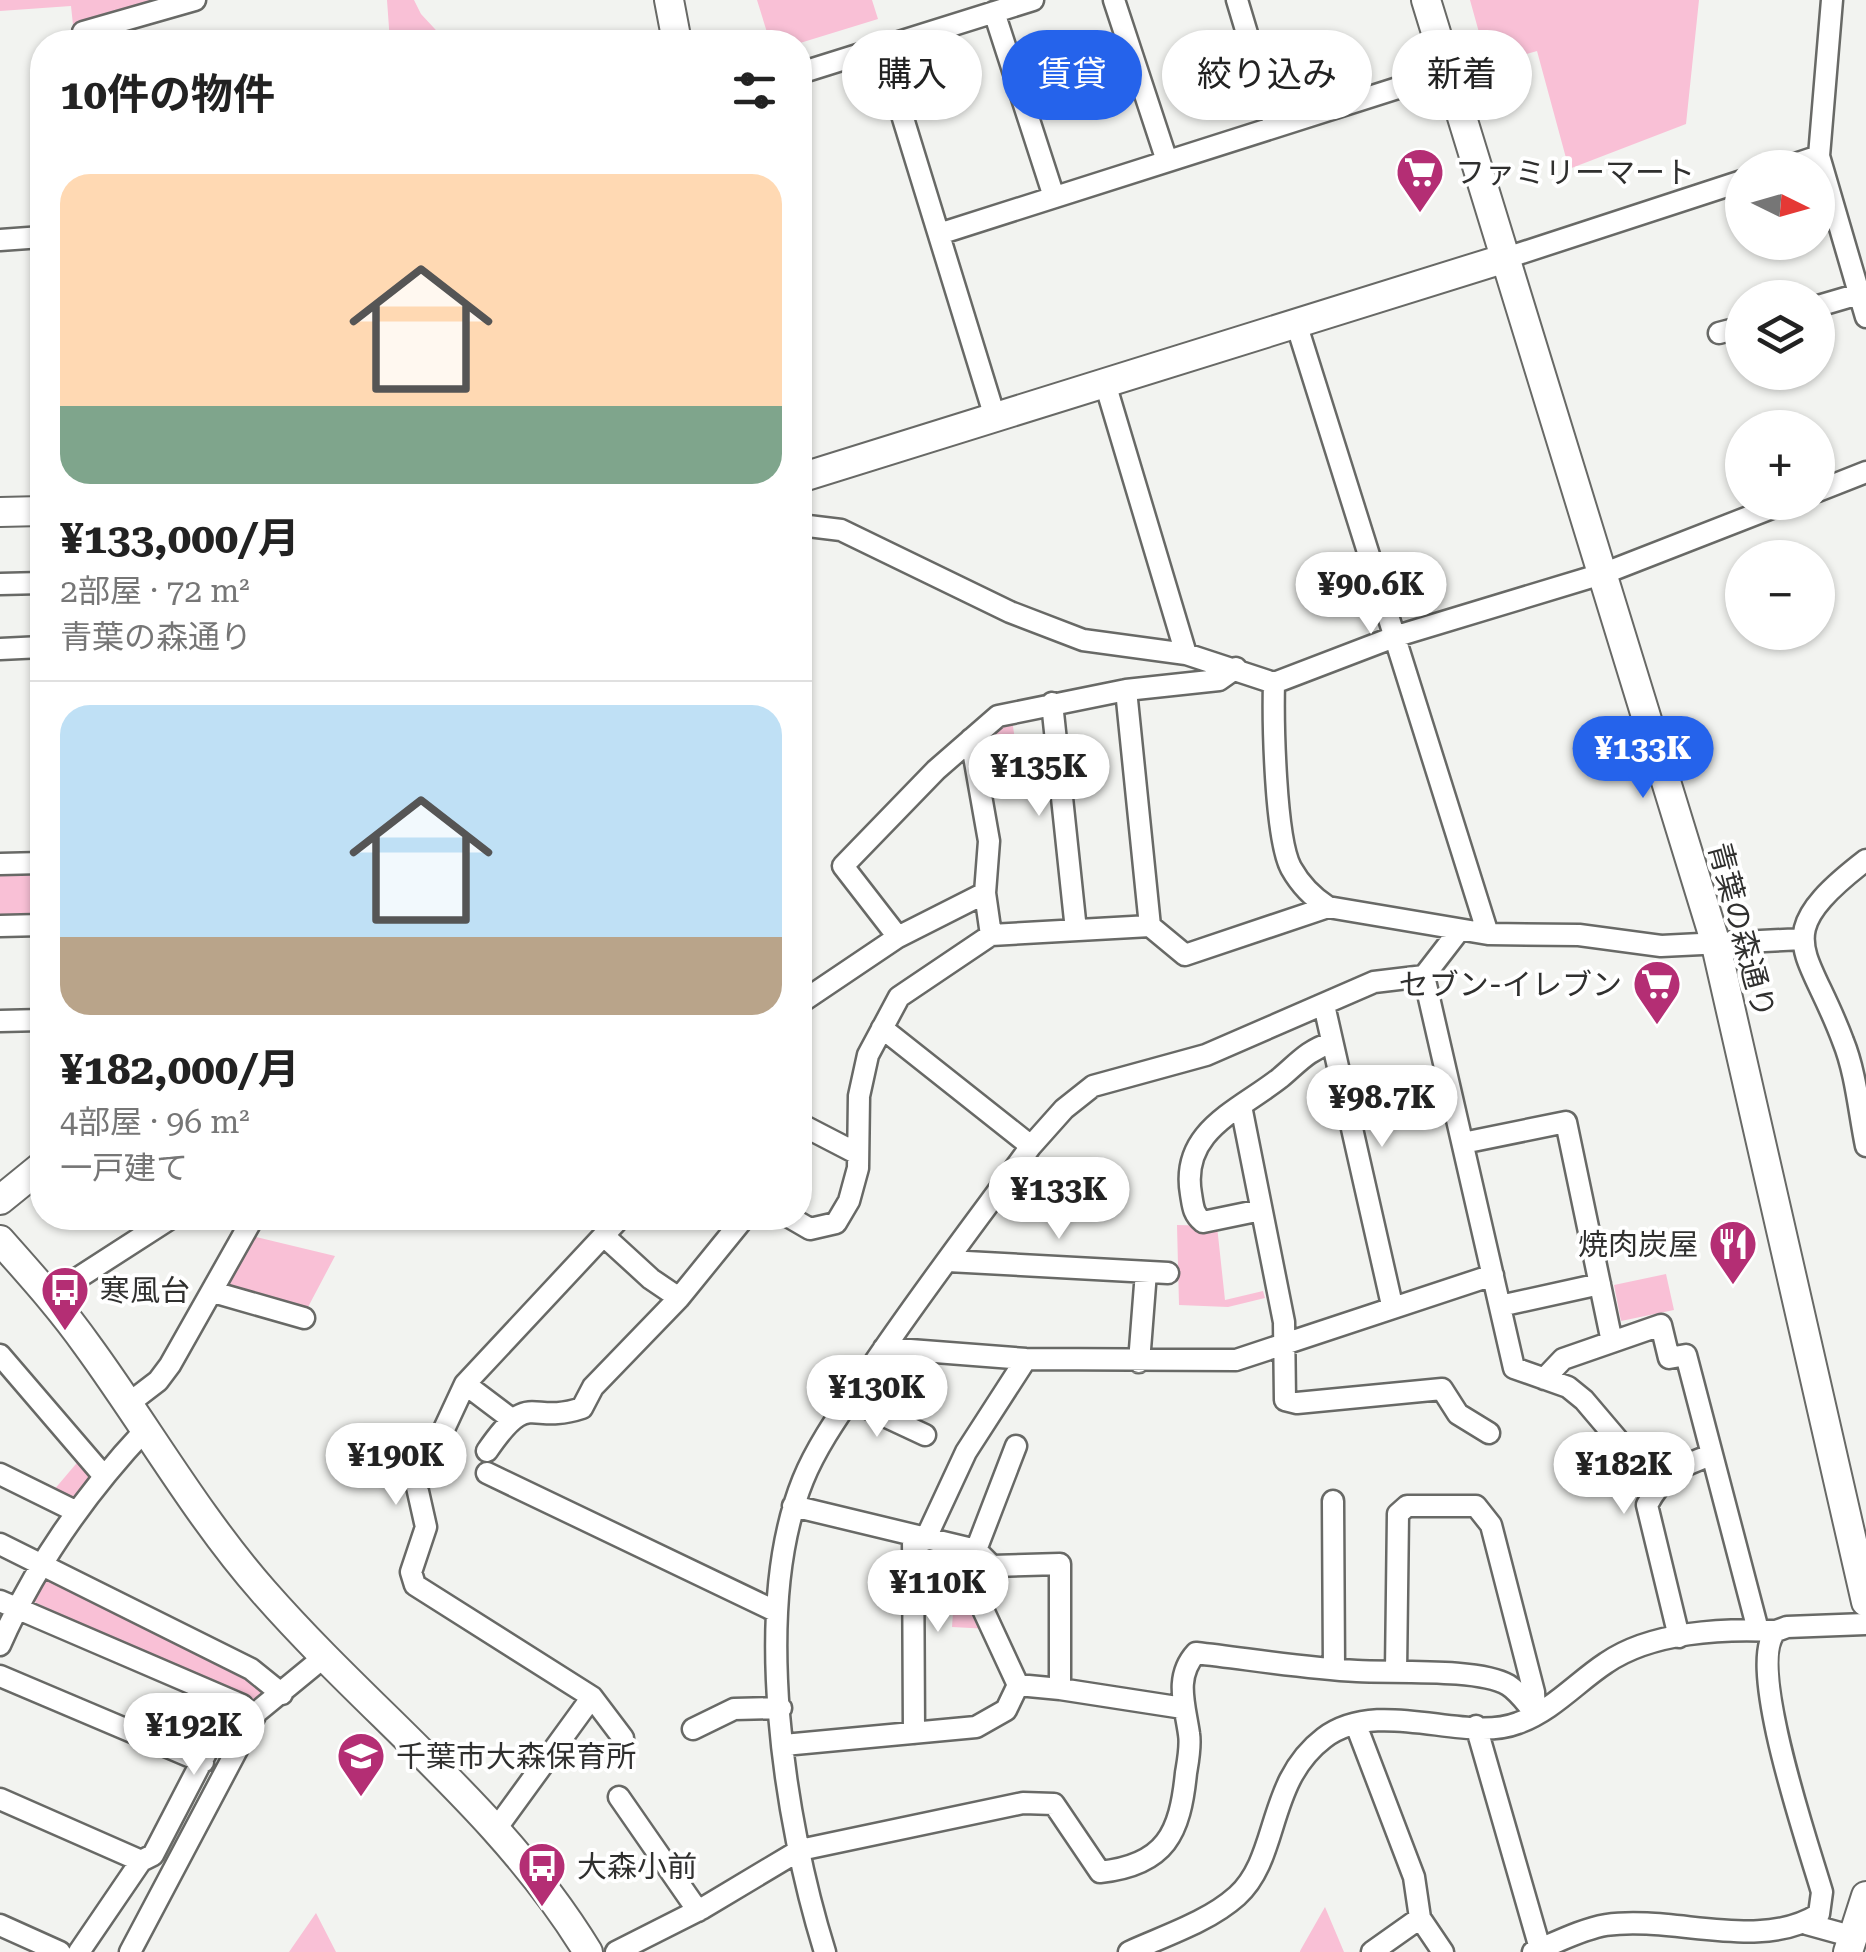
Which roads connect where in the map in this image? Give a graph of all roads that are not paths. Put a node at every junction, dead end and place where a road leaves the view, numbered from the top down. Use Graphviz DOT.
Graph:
graph roads {
  1 [pos="194,0"];
  2 [pos="670,0"];
  3 [pos="1033,0"];
  4 [pos="1114,0"];
  5 [pos="1237,0"];
  6 [pos="1426,0"];
  7 [pos="1832,0"];
  8 [pos="994,12"];
  9 [pos="90,30"];
  10 [pos="675,30"];
  11 [pos="941,30"];
  12 [pos="1435,30"];
  13 [pos="842,61"];
  14 [pos="812,70"];
  15 [pos="1392,90"];
  16 [pos="904,120"];
  17 [pos="1462,120"];
  18 [pos="1275,127"];
  19 [pos="1820,150"];
  20 [pos="1167,161"];
  21 [pos="1725,187"];
  22 [pos="1054,197"];
  23 [pos="1835,210"];
  24 [pos="939,234"];
  25 [pos="30,239"];
  26 [pos="0,240"];
  27 [pos="1503,259"];
  28 [pos="1860,294"];
  29 [pos="1835,301"];
  30 [pos="1866,317"];
  31 [pos="1297,326"];
  32 [pos="1725,331"];
  33 [pos="1718,333"];
  34 [pos="1105,383"];
  35 [pos="994,414"];
  36 [pos="1866,472"];
  37 [pos="812,474"];
  38 [pos="1835,484"];
  39 [pos="0,512"];
  40 [pos="30,512"];
  41 [pos="1740,520"];
  42 [pos="812,526"];
  43 [pos="1604,573"];
  44 [pos="30,583"];
  45 [pos="0,584"];
  46 [pos="1397,636"];
  47 [pos="0,648"];
  48 [pos="30,648"];
  49 [pos="1186,654"];
  50 [pos="1236,668"];
  51 [pos="1274,683"];
  52 [pos="1126,690"];
  53 [pos="1052,704"];
  54 [pos="971,739"];
  55 [pos="1866,860"];
  56 [pos="30,863"];
  57 [pos="0,864"];
  58 [pos="985,893"];
  59 [pos="1328,907"];
  60 [pos="30,925"];
  61 [pos="0,926"];
  62 [pos="1150,926"];
  63 [pos="1076,930"];
  64 [pos="1458,932"];
  65 [pos="1488,934"];
  66 [pos="991,936"];
  67 [pos="898,937"];
  68 [pos="1803,939"];
  69 [pos="1715,941"];
  70 [pos="1424,976"];
  71 [pos="812,996"];
  72 [pos="1324,1005"];
  73 [pos="0,1020"];
  74 [pos="30,1020"];
  75 [pos="882,1028"];
  76 [pos="1331,1042"];
  77 [pos="1241,1106"];
  78 [pos="812,1130"];
  79 [pos="1463,1143"];
  80 [pos="1031,1146"];
  81 [pos="1866,1146"];
  82 [pos="858,1154"];
  83 [pos="30,1176"];
  84 [pos="0,1200"];
  85 [pos="1261,1210"];
  86 [pos="812,1229"];
  87 [pos="152,1230"];
  88 [pos="247,1230"];
  89 [pos="609,1230"];
  90 [pos="734,1230"];
  91 [pos="604,1236"];
  92 [pos="0,1240"];
  93 [pos="948,1260"];
  94 [pos="1146,1272"];
  95 [pos="1168,1273"];
  96 [pos="1493,1275"];
  97 [pos="1600,1284"];
  98 [pos="213,1292"];
  99 [pos="50,1296"];
  100 [pos="679,1298"];
  101 [pos="1392,1305"];
  102 [pos="1500,1306"];
  103 [pos="304,1318"];
  104 [pos="1612,1342"];
  105 [pos="1285,1347"];
  106 [pos="884,1348"];
  107 [pos="0,1354"];
  108 [pos="1026,1359"];
  109 [pos="1140,1362"];
  110 [pos="1544,1379"];
  111 [pos="465,1384"];
  112 [pos="850,1400"];
  113 [pos="128,1404"];
  114 [pos="510,1418"];
  115 [pos="146,1429"];
  116 [pos="1489,1433"];
  117 [pos="925,1435"];
  118 [pos="1016,1446"];
  119 [pos="1712,1454"];
  120 [pos="0,1474"];
  121 [pos="103,1475"];
  122 [pos="1657,1486"];
  123 [pos="1333,1501"];
  124 [pos="793,1506"];
  125 [pos="75,1511"];
  126 [pos="919,1538"];
  127 [pos="0,1544"];
  128 [pos="976,1550"];
  129 [pos="42,1562"];
  130 [pos="992,1566"];
  131 [pos="1866,1602"];
  132 [pos="8,1605"];
  133 [pos="775,1611"];
  134 [pos="1866,1624"];
  135 [pos="1767,1630"];
  136 [pos="1679,1637"];
  137 [pos="0,1645"];
  138 [pos="324,1657"];
  139 [pos="1334,1669"];
  140 [pos="1396,1671"];
  141 [pos="0,1676"];
  142 [pos="1018,1685"];
  143 [pos="1060,1689"];
  144 [pos="282,1694"];
  145 [pos="592,1697"];
  146 [pos="232,1701"];
  147 [pos="782,1708"];
  148 [pos="1183,1708"];
  149 [pos="258,1712"];
  150 [pos="1535,1712"];
  151 [pos="1356,1726"];
  152 [pos="1476,1726"];
  153 [pos="693,1729"];
  154 [pos="914,1733"];
  155 [pos="623,1738"];
  156 [pos="784,1745"];
  157 [pos="203,1762"];
  158 [pos="619,1798"];
  159 [pos="0,1800"];
  160 [pos="496,1829"];
  161 [pos="800,1850"];
  162 [pos="141,1861"];
  163 [pos="1866,1896"];
  164 [pos="698,1911"];
  165 [pos="1420,1918"];
  166 [pos="1807,1924"];
  167 [pos="0,1925"];
  168 [pos="1701,1943"];
  169 [pos="1851,1944"];
  170 [pos="824,1947"];
  171 [pos="1538,1951"];
  172 [pos="60,1952"];
  173 [pos="79,1952"];
  174 [pos="130,1952"];
  175 [pos="588,1952"];
  176 [pos="616,1952"];
  177 [pos="845,1952"];
  178 [pos="1129,1952"];
  179 [pos="1372,1952"];
  180 [pos="1443,1952"];
  1 -- 9 [label="street"];
  2 -- 10 [label="street"];
  3 -- 8 [label="street"];
  4 -- 20 [label="street"];
  5 -- 18 [label="street"];
  6 -- 12 [label="street, 青葉の森通り"];
  7 -- 19 [label="street"];
  8 -- 11 [label="street"];
  8 -- 22 [label="street"];
  13 -- 14 [label="street"];
  15 -- 18 [label="street"];
  16 -- 24 [label="street"];
  17 -- 27 [label="street, 青葉の森通り"];
  18 -- 20 [label="street"];
  20 -- 22 [label="street"];
  21 -- 27 [label="street"];
  22 -- 24 [label="street"];
  23 -- 28 [label="street"];
  24 -- 35 [label="street"];
  25 -- 26 [label="street"];
  27 -- 31 [label="street"];
  27 -- 43 [label="street, 青葉の森通り"];
  28 -- 29 [label="street"];
  28 -- 30 [label="street"];
  31 -- 34 [label="street"];
  31 -- 46 [label="street"];
  32 -- 33 [label="street"];
  34 -- 35 [label="street"];
  34 -- 49 [label="street"];
  35 -- 37 [label="street"];
  36 -- 38 [label="street"];
  39 -- 40 [label="street"];
  41 -- 43 [label="street"];
  42 -- 49 [label="street"];
  43 -- 46 [label="street"];
  43 -- 69 [label="street, 青葉の森通り"];
  44 -- 45 [label="street"];
  46 -- 51 [label="street"];
  46 -- 65 [label="street"];
  47 -- 48 [label="street"];
  49 -- 50 [label="street"];
  50 -- 51 [label="street"];
  50 -- 52 [label="street"];
  51 -- 59 [label="street"];
  52 -- 53 [label="street"];
  52 -- 62 [label="street"];
  53 -- 54 [label="street"];
  53 -- 63 [label="street"];
  54 -- 58 [label="street"];
  54 -- 67 [label="street"];
  55 -- 68 [label="street"];
  56 -- 57 [label="street"];
  58 -- 66 [label="street"];
  58 -- 67 [label="street"];
  59 -- 62 [label="street"];
  59 -- 64 [label="street"];
  60 -- 61 [label="street"];
  62 -- 63 [label="street"];
  63 -- 66 [label="street"];
  64 -- 65 [label="street"];
  64 -- 70 [label="street"];
  65 -- 69 [label="street"];
  66 -- 75 [label="street"];
  67 -- 71 [label="street"];
  68 -- 69 [label="street"];
  68 -- 81 [label="street"];
  69 -- 131 [label="street, 青葉の森通り"];
  70 -- 72 [label="street"];
  70 -- 79 [label="street"];
  72 -- 76 [label="street"];
  72 -- 80 [label="street"];
  73 -- 74 [label="street"];
  75 -- 80 [label="street"];
  75 -- 82 [label="street"];
  76 -- 77 [label="street"];
  76 -- 101 [label="street"];
  77 -- 85 [label="street"];
  77 -- 85 [label="street"];
  78 -- 82 [label="street"];
  79 -- 96 [label="street"];
  79 -- 97 [label="street"];
  80 -- 93 [label="street"];
  82 -- 86 [label="street"];
  83 -- 84 [label="street"];
  85 -- 105 [label="street"];
  87 -- 99 [label="street"];
  88 -- 98 [label="street"];
  89 -- 91 [label="street"];
  90 -- 100 [label="street"];
  91 -- 100 [label="street"];
  91 -- 111 [label="street"];
  92 -- 99 [label="street"];
  93 -- 94 [label="street"];
  93 -- 106 [label="street"];
  94 -- 95 [label="street"];
  94 -- 109 [label="street"];
  96 -- 101 [label="street"];
  96 -- 102 [label="street"];
  97 -- 102 [label="street"];
  97 -- 104 [label="street"];
  98 -- 103 [label="street"];
  98 -- 113 [label="street"];
  99 -- 113 [label="street"];
  100 -- 114 [label="street"];
  101 -- 105 [label="street"];
  102 -- 110 [label="street"];
  104 -- 110 [label="street"];
  104 -- 119 [label="street"];
  105 -- 109 [label="street"];
  105 -- 116 [label="street"];
  106 -- 108 [label="street"];
  106 -- 112 [label="street"];
  107 -- 121 [label="street"];
  108 -- 109 [label="street"];
  108 -- 126 [label="street"];
  110 -- 122 [label="street"];
  111 -- 114 [label="street"];
  111 -- 145 [label="street"];
  112 -- 117 [label="street"];
  112 -- 124 [label="street"];
  113 -- 115 [label="street"];
  114 -- 133 [label="street"];
  115 -- 121 [label="street"];
  115 -- 138 [label="street"];
  118 -- 128 [label="street"];
  119 -- 122 [label="street"];
  119 -- 135 [label="street"];
  120 -- 125 [label="street"];
  121 -- 125 [label="street"];
  122 -- 136 [label="street"];
  123 -- 139 [label="street"];
  124 -- 126 [label="street"];
  124 -- 133 [label="street"];
  125 -- 129 [label="street"];
  126 -- 128 [label="street"];
  126 -- 154 [label="street"];
  127 -- 129 [label="street"];
  128 -- 130 [label="street"];
  129 -- 132 [label="street"];
  129 -- 144 [label="street"];
  130 -- 142 [label="street"];
  130 -- 143 [label="street"];
  132 -- 137 [label="street"];
  132 -- 146 [label="street"];
  133 -- 147 [label="street"];
  134 -- 135 [label="street"];
  135 -- 136 [label="street"];
  135 -- 166 [label="street"];
  136 -- 150 [label="street"];
  138 -- 144 [label="street"];
  138 -- 160 [label="street"];
  139 -- 140 [label="street"];
  139 -- 148 [label="street"];
  140 -- 150 [label="street"];
  140 -- 150 [label="street"];
  141 -- 157 [label="street"];
  142 -- 143 [label="street"];
  142 -- 154 [label="street"];
  143 -- 148 [label="street"];
  144 -- 149 [label="street"];
  145 -- 155 [label="street"];
  145 -- 160 [label="street"];
  146 -- 149 [label="street"];
  146 -- 157 [label="street"];
  147 -- 153 [label="street"];
  147 -- 156 [label="street"];
  148 -- 161 [label="street"];
  149 -- 174 [label="street"];
  150 -- 152 [label="street"];
  151 -- 152 [label="street"];
  151 -- 165 [label="street"];
  151 -- 178 [label="street"];
  152 -- 171 [label="street"];
  154 -- 156 [label="street"];
  156 -- 161 [label="street"];
  157 -- 162 [label="street"];
  158 -- 164 [label="street"];
  159 -- 162 [label="street"];
  160 -- 175 [label="street"];
  161 -- 164 [label="street"];
  161 -- 170 [label="street"];
  162 -- 173 [label="street"];
  163 -- 169 [label="street"];
  164 -- 176 [label="street"];
  165 -- 179 [label="street"];
  165 -- 180 [label="street"];
  166 -- 168 [label="street"];
  166 -- 169 [label="street"];
  167 -- 172 [label="street"];
  168 -- 171 [label="street"];
  170 -- 177 [label="street"];
}
